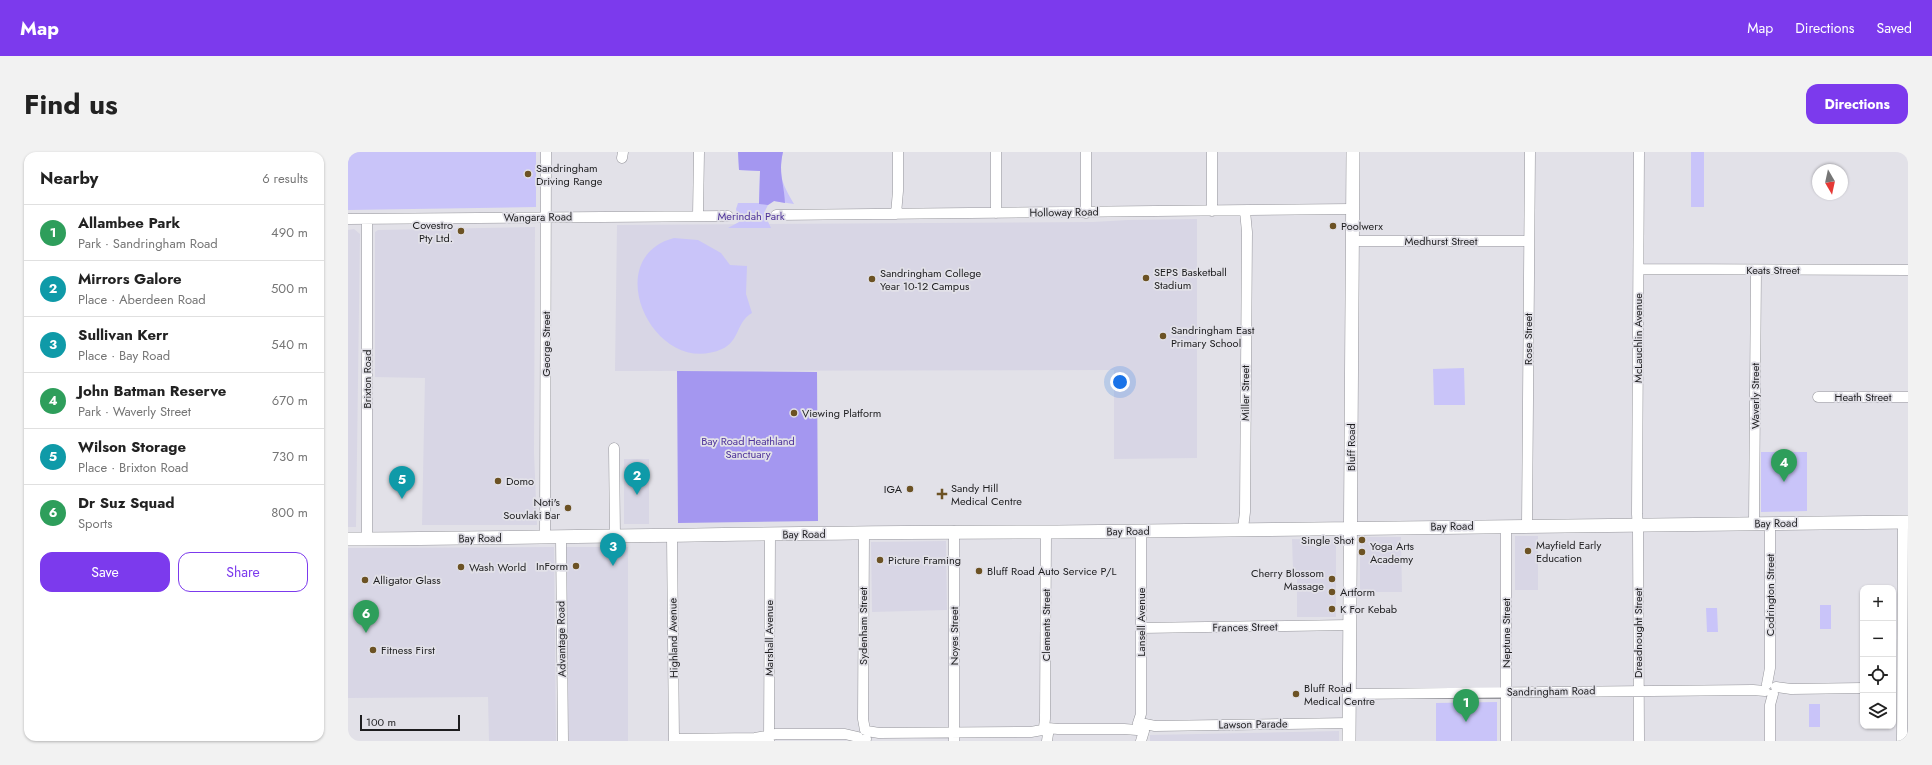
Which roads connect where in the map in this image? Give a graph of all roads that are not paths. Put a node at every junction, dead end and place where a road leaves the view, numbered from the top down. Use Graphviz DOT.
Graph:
graph roads {
  1 [pos="546,152"];
  2 [pos="699,152"];
  3 [pos="898,152"];
  4 [pos="996,152"];
  5 [pos="1086,152"];
  6 [pos="1212,152"];
  7 [pos="1353,152"];
  8 [pos="1530,152"];
  9 [pos="1639,152"];
  10 [pos="1352,209"];
  11 [pos="1212,211"];
  12 [pos="1247,211"];
  13 [pos="996,213"];
  14 [pos="1086,213"];
  15 [pos="898,214"];
  16 [pos="776,215"];
  17 [pos="546,216"];
  18 [pos="698,216"];
  19 [pos="728,216"];
  20 [pos="348,219"];
  21 [pos="367,219"];
  22 [pos="1352,241"];
  23 [pos="1529,241"];
  24 [pos="1639,269"];
  25 [pos="1756,270"];
  26 [pos="1908,270"];
  27 [pos="1818,397"];
  28 [pos="1908,397"];
  29 [pos="614,448"];
  30 [pos="1905,522"];
  31 [pos="1754,523"];
  32 [pos="1770,523"];
  33 [pos="1637,524"];
  34 [pos="1506,526"];
  35 [pos="1527,526"];
  36 [pos="1350,528"];
  37 [pos="1243,529"];
  38 [pos="954,531"];
  39 [pos="1141,531"];
  40 [pos="1046,532"];
  41 [pos="864,533"];
  42 [pos="770,535"];
  43 [pos="615,536"];
  44 [pos="672,536"];
  45 [pos="545,537"];
  46 [pos="561,537"];
  47 [pos="348,539"];
  48 [pos="366,539"];
  49 [pos="1350,625"];
  50 [pos="1141,628"];
  51 [pos="1860,688"];
  52 [pos="1901,688"];
  53 [pos="1770,689"];
  54 [pos="1638,691"];
  55 [pos="1506,692"];
  56 [pos="1350,694"];
  57 [pos="1350,723"];
  58 [pos="1141,728"];
  59 [pos="1046,731"];
  60 [pos="863,736"];
  61 [pos="954,737"];
  62 [pos="769,738"];
  63 [pos="674,740"];
  64 [pos="563,741"];
  65 [pos="1350,741"];
  66 [pos="1506,741"];
  67 [pos="1639,741"];
  68 [pos="1770,741"];
  69 [pos="1902,741"];
  1 -- 17 [label="street, George Street"];
  2 -- 18 [label="street"];
  3 -- 15 [label="street"];
  4 -- 13 [label="street"];
  5 -- 14 [label="street"];
  6 -- 11 [label="street"];
  7 -- 10 [label="main road, Bluff Road"];
  8 -- 23 [label="street, Rose Street"];
  9 -- 24 [label="street, McLauchlin Avenue"];
  10 -- 12 [label="street, Holloway Road"];
  10 -- 22 [label="main road, Bluff Road"];
  11 -- 12 [label="street, Holloway Road"];
  11 -- 14 [label="street, Holloway Road"];
  12 -- 37 [label="street, Miller Street"];
  13 -- 14 [label="street, Holloway Road"];
  13 -- 15 [label="street, Holloway Road"];
  15 -- 16 [label="street, Holloway Road"];
  17 -- 18 [label="street, Wangara Road"];
  17 -- 21 [label="street, Wangara Road"];
  17 -- 45 [label="street, George Street"];
  18 -- 19 [label="street, Wangara Road"];
  20 -- 21 [label="street, Wangara Road"];
  21 -- 48 [label="street, Brixton Road"];
  22 -- 23 [label="street, Medhurst Street"];
  22 -- 36 [label="main road, Bluff Road"];
  23 -- 35 [label="street, Rose Street"];
  24 -- 25 [label="street, Keats Street"];
  24 -- 33 [label="street, McLauchlin Avenue"];
  25 -- 26 [label="street, Keats Street"];
  25 -- 31 [label="street, Waverly Street"];
  27 -- 28 [label="street, Heath Street"];
  29 -- 43 [label="street"];
  30 -- 32 [label="main road, Bay Road"];
  30 -- 52 [label="street"];
  31 -- 32 [label="main road, Bay Road"];
  31 -- 33 [label="main road, Bay Road"];
  32 -- 53 [label="street, Codrington Street"];
  33 -- 35 [label="main road, Bay Road"];
  33 -- 54 [label="street, Dreadnought Street"];
  34 -- 35 [label="main road, Bay Road"];
  34 -- 36 [label="main road, Bay Road"];
  34 -- 55 [label="street, Neptune Street"];
  36 -- 37 [label="main road, Bay Road"];
  36 -- 49 [label="main road, Bluff Road"];
  37 -- 39 [label="main road, Bay Road"];
  38 -- 40 [label="main road, Bay Road"];
  38 -- 41 [label="main road, Bay Road"];
  38 -- 61 [label="street, Noyes Street"];
  39 -- 40 [label="main road, Bay Road"];
  39 -- 50 [label="street, Lansell Avenue"];
  40 -- 59 [label="street, Clements Street"];
  41 -- 42 [label="main road, Bay Road"];
  41 -- 60 [label="street, Sydenham Street"];
  42 -- 44 [label="main road, Bay Road"];
  42 -- 62 [label="street, Marshall Avenue"];
  43 -- 44 [label="main road, Bay Road"];
  43 -- 46 [label="main road, Bay Road"];
  44 -- 63 [label="street, Highland Avenue"];
  45 -- 46 [label="main road, Bay Road"];
  45 -- 48 [label="main road, Bay Road"];
  46 -- 64 [label="street, Advantage Road"];
  47 -- 48 [label="main road, Bay Road"];
  49 -- 50 [label="street, Frances Street"];
  49 -- 56 [label="main road, Bluff Road"];
  50 -- 58 [label="street, Lansell Avenue"];
  51 -- 53 [label="street, Sandringham Road"];
  52 -- 69 [label="street"];
  53 -- 54 [label="street, Sandringham Road"];
  53 -- 68 [label="street, Codrington Street"];
  54 -- 55 [label="street, Sandringham Road"];
  54 -- 67 [label="street, Dreadnought Street"];
  55 -- 56 [label="street, Sandringham Road"];
  55 -- 66 [label="street, Neptune Street"];
  56 -- 57 [label="main road, Bluff Road"];
  57 -- 58 [label="street, Lawson Parade"];
  57 -- 65 [label="main road, Bluff Road"];
  58 -- 59 [label="street, Lawson Parade"];
  59 -- 61 [label="street, Lawson Parade"];
  60 -- 61 [label="street, Lawson Parade"];
  60 -- 62 [label="street, Lawson Parade"];
  62 -- 63 [label="street, Lawson Parade"];
}
